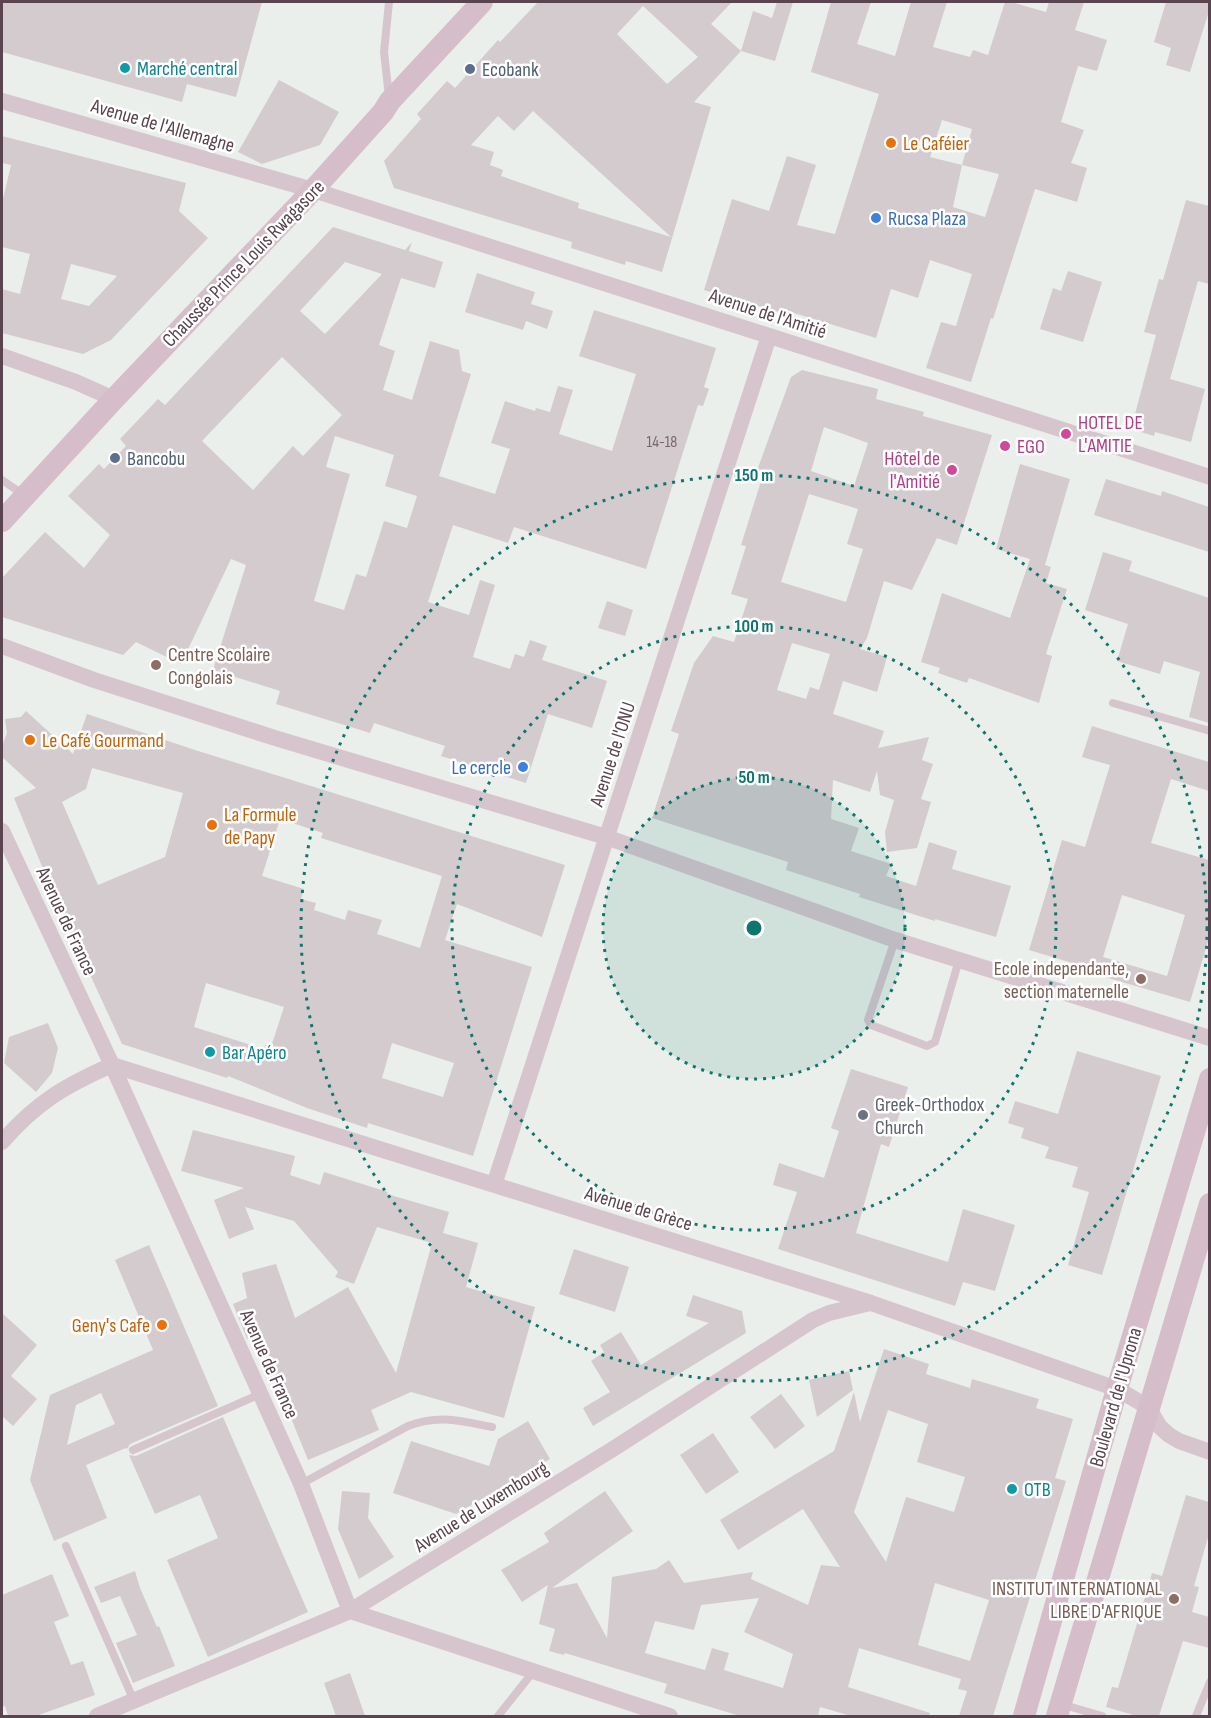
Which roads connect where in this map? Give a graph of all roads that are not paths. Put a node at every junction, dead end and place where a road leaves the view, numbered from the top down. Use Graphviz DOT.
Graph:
graph roads {
  1 [pos="388,2"];
  2 [pos="482,2"];
  3 [pos="2,101"];
  4 [pos="390,101"];
  5 [pos="313,190"];
  6 [pos="769,336"];
  7 [pos="2,356"];
  8 [pos="114,399"];
  9 [pos="1209,477"];
  10 [pos="2,480"];
  11 [pos="25,496"];
  12 [pos="2,521"];
  13 [pos="2,646"];
  14 [pos="1113,703"];
  15 [pos="1209,731"];
  16 [pos="2,831"];
  17 [pos="606,837"];
  18 [pos="895,940"];
  19 [pos="959,960"];
  20 [pos="1209,1038"];
  21 [pos="112,1065"];
  22 [pos="1209,1079"];
  23 [pos="2,1142"];
  24 [pos="494,1185"];
  25 [pos="1209,1204"];
  26 [pos="871,1303"];
  27 [pos="1117,1389"];
  28 [pos="260,1394"];
  29 [pos="1148,1407"];
  30 [pos="492,1427"];
  31 [pos="133,1450"];
  32 [pos="1209,1452"];
  33 [pos="301,1484"];
  34 [pos="66,1546"];
  35 [pos="350,1611"];
  36 [pos="533,1672"];
  37 [pos="1209,1682"];
  38 [pos="134,1701"];
  39 [pos="1059,1710"];
  40 [pos="97,1716"];
  41 [pos="498,1716"];
  42 [pos="670,1716"];
  43 [pos="1024,1716"];
  44 [pos="1102,1716"];
  45 [pos="1196,1716"];
  1 -- 4 [label="lane"];
  2 -- 4 [label="street, Chaussée Prince Louis Rwagasore"];
  3 -- 5 [label="street, Avenue de l'Allemagne"];
  4 -- 5 [label="street, Chaussée Prince Louis Rwagasore"];
  5 -- 6 [label="street, Avenue de l'Amitié"];
  5 -- 8 [label="street, Chaussée Prince Louis Rwagasore"];
  6 -- 9 [label="street, Avenue de l'Amitié"];
  6 -- 17 [label="street, Avenue de l'ONU"];
  7 -- 8 [label="street"];
  8 -- 11 [label="street, Chaussée Prince Louis Rwagasore"];
  10 -- 11 [label="lane"];
  11 -- 12 [label="street, Chaussée Prince Louis Rwagasore"];
  13 -- 17 [label="street"];
  14 -- 15 [label="lane"];
  16 -- 21 [label="street, Avenue de France"];
  17 -- 18 [label="street"];
  17 -- 24 [label="street, Avenue de l'ONU"];
  18 -- 19 [label="street"];
  18 -- 19 [label="lane"];
  19 -- 20 [label="street"];
  21 -- 23 [label="street"];
  21 -- 24 [label="street, Avenue de Grèce"];
  21 -- 28 [label="street, Avenue de France"];
  22 -- 27 [label="street, Boulevard de l'Uprona"];
  24 -- 26 [label="street, Avenue de Grèce"];
  25 -- 29 [label="street, Boulevard de l'Uprona"];
  26 -- 27 [label="street, Avenue de Grèce"];
  26 -- 35 [label="street, Avenue de Luxembourg"];
  27 -- 29 [label="street, Avenue de Grèce"];
  27 -- 43 [label="street, Boulevard de l'Uprona"];
  28 -- 31 [label="lane"];
  28 -- 33 [label="street, Avenue de France"];
  29 -- 32 [label="street"];
  29 -- 39 [label="street, Boulevard de l'Uprona"];
  30 -- 33 [label="lane"];
  33 -- 35 [label="street, Avenue de France"];
  34 -- 38 [label="lane"];
  35 -- 36 [label="street"];
  35 -- 38 [label="street, Avenue de Luxembourg"];
  36 -- 41 [label="lane"];
  36 -- 42 [label="street"];
  37 -- 45 [label="lane"];
  38 -- 40 [label="street, Avenue de Luxembourg"];
  39 -- 44 [label="lane"];
}
